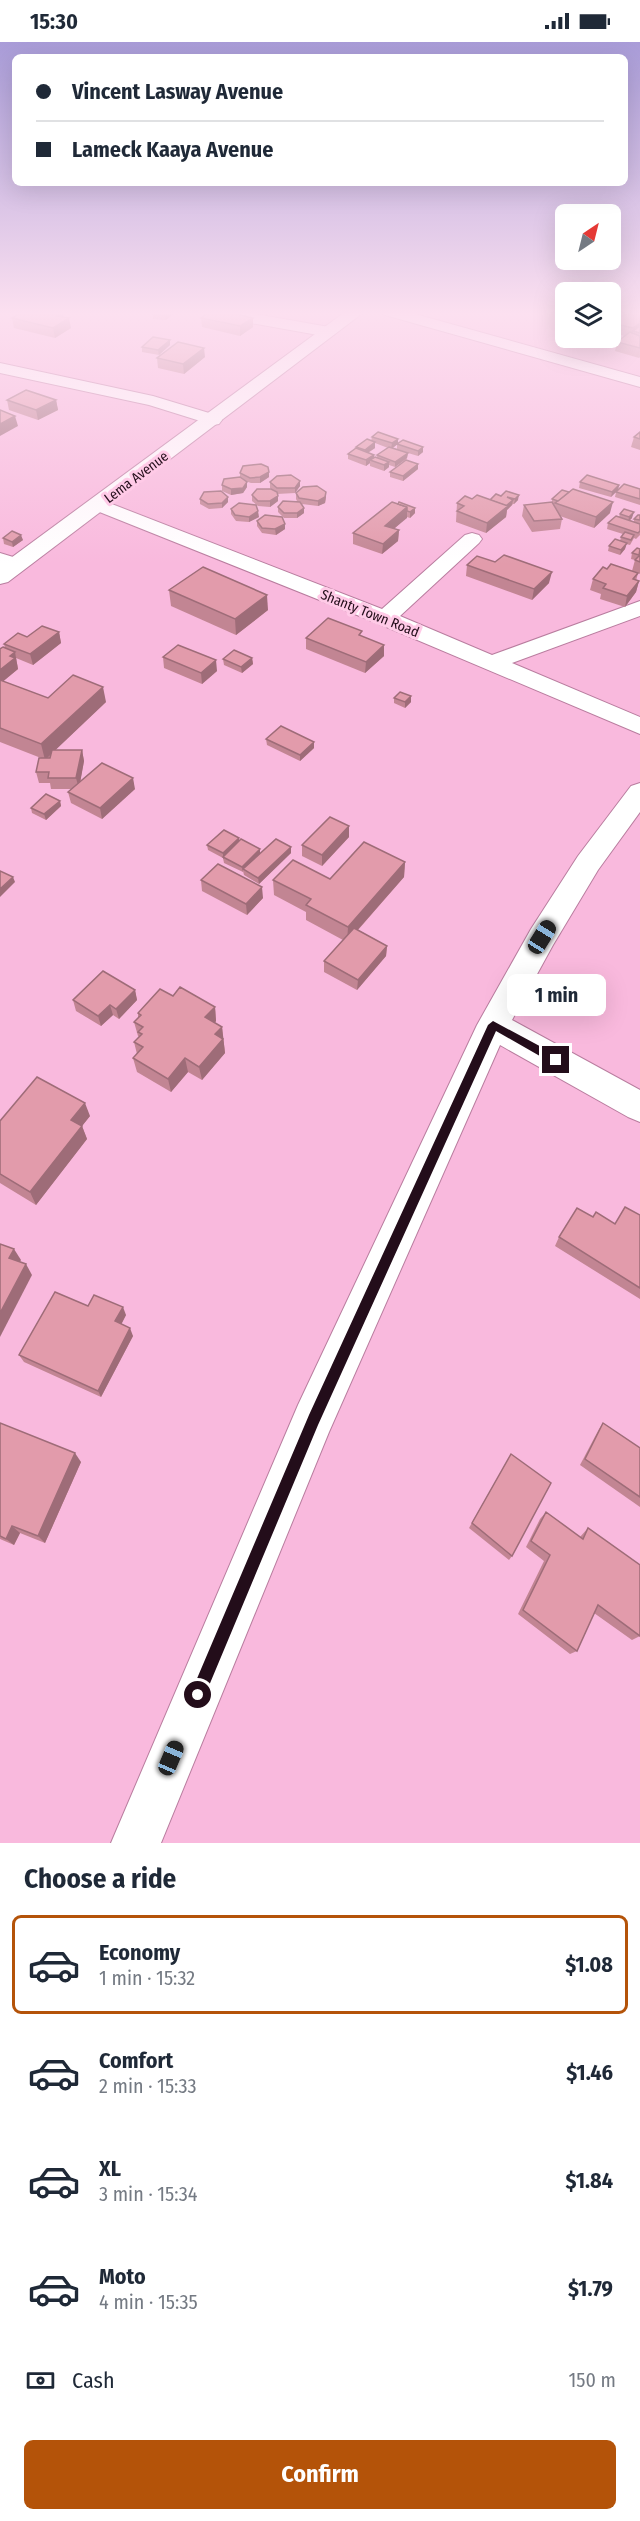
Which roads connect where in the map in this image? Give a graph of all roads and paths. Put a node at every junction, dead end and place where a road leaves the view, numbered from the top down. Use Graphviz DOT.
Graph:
graph roads {
  1 [pos="130,396"];
  2 [pos="245,396"];
  3 [pos="213,420"];
  4 [pos="99,505"];
  5 [pos="472,539"];
  6 [pos="5,567"];
  7 [pos="640,608"];
  8 [pos="385,618"];
  9 [pos="491,663"];
  10 [pos="640,726"];
  11 [pos="640,792"];
  12 [pos="493,1025"];
  13 [pos="640,1107"];
  14 [pos="136,1843"];
  1 -- 3 [label="street"];
  2 -- 3 [label="main road, Lema Avenue"];
  3 -- 4 [label="main road, Lema Avenue"];
  4 -- 6 [label="main road, Lema Avenue"];
  4 -- 8 [label="street, Shanty Town Road"];
  5 -- 8 [label="street"];
  7 -- 9 [label="street"];
  8 -- 9 [label="street, Shanty Town Road"];
  9 -- 10 [label="street, Shanty Town Road"];
  11 -- 12 [label="street"];
  12 -- 13 [label="street"];
  12 -- 14 [label="street"];
}
